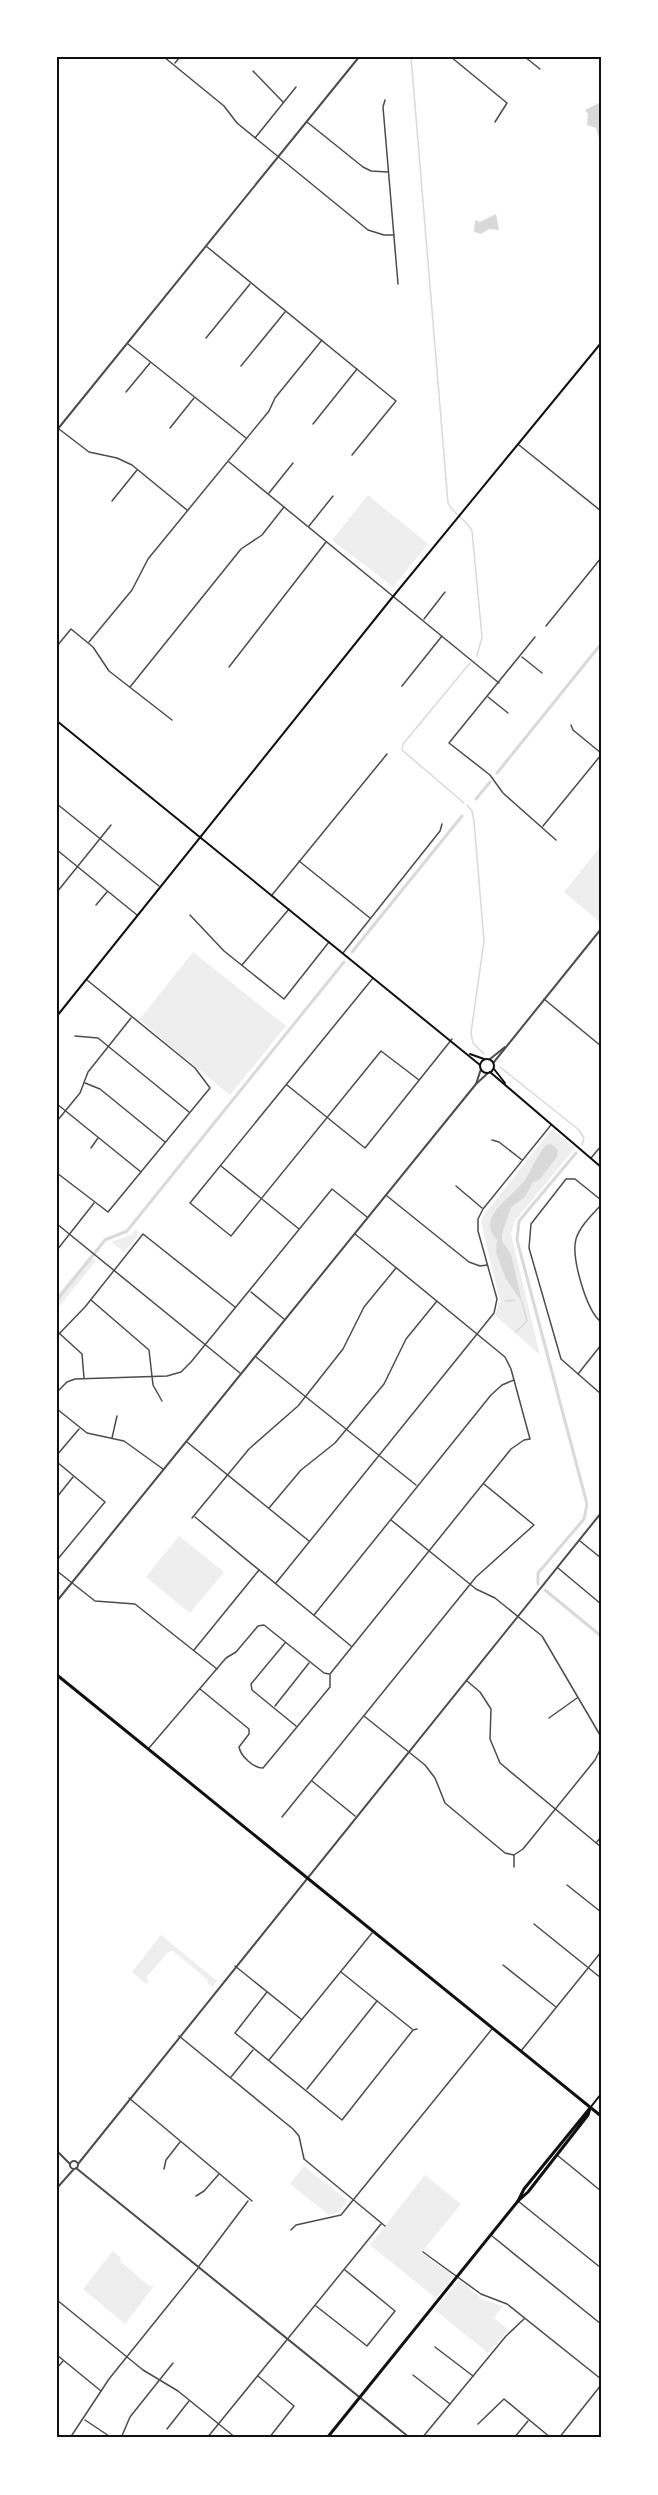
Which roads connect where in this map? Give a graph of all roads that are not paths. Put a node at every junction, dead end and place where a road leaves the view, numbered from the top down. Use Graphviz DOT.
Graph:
graph roads {
  1 [pos="164,57"];
  2 [pos="180,57"];
  3 [pos="359,57"];
  4 [pos="452,57"];
  5 [pos="525,57"];
  6 [pos="174,64"];
  7 [pos="540,69"];
  8 [pos="253,71"];
  9 [pos="296,87"];
  10 [pos="385,100"];
  11 [pos="284,102"];
  12 [pos="307,121"];
  13 [pos="495,122"];
  14 [pos="255,138"];
  15 [pos="278,157"];
  16 [pos="389,172"];
  17 [pos="394,235"];
  18 [pos="206,246"];
  19 [pos="250,283"];
  20 [pos="398,284"];
  21 [pos="286,311"];
  22 [pos="206,338"];
  23 [pos="322,340"];
  24 [pos="127,343"];
  25 [pos="601,343"];
  26 [pos="150,362"];
  27 [pos="241,366"];
  28 [pos="358,369"];
  29 [pos="126,392"];
  30 [pos="194,397"];
  31 [pos="313,424"];
  32 [pos="170,428"];
  33 [pos="58,429"];
  34 [pos="246,439"];
  35 [pos="518,445"];
  36 [pos="352,455"];
  37 [pos="228,461"];
  38 [pos="293,463"];
  39 [pos="137,470"];
  40 [pos="268,494"];
  41 [pos="333,496"];
  42 [pos="112,501"];
  43 [pos="284,507"];
  44 [pos="188,511"];
  45 [pos="601,512"];
  46 [pos="309,526"];
  47 [pos="327,541"];
  48 [pos="601,558"];
  49 [pos="445,592"];
  50 [pos="394,596"];
  51 [pos="423,619"];
  52 [pos="546,626"];
  53 [pos="442,636"];
  54 [pos="535,637"];
  55 [pos="89,642"];
  56 [pos="57,646"];
  57 [pos="521,655"];
  58 [pos="229,667"];
  59 [pos="542,673"];
  60 [pos="499,683"];
  61 [pos="402,686"];
  62 [pos="130,687"];
  63 [pos="488,696"];
  64 [pos="508,713"];
  65 [pos="172,720"];
  66 [pos="57,721"];
  67 [pos="571,725"];
  68 [pos="387,754"];
  69 [pos="601,754"];
  70 [pos="57,804"];
  71 [pos="442,824"];
  72 [pos="111,825"];
  73 [pos="543,827"];
  74 [pos="200,836"];
  75 [pos="100,838"];
  76 [pos="556,840"];
  77 [pos="57,850"];
  78 [pos="299,861"];
  79 [pos="77,867"];
  80 [pos="160,887"];
  81 [pos="108,891"];
  82 [pos="57,892"];
  83 [pos="272,895"];
  84 [pos="96,904"];
  85 [pos="289,909"];
  86 [pos="137,915"];
  87 [pos="190,915"];
  88 [pos="371,919"];
  89 [pos="601,929"];
  90 [pos="329,942"];
  91 [pos="343,953"];
  92 [pos="241,966"];
  93 [pos="373,977"];
  94 [pos="86,979"];
  95 [pos="544,999"];
  96 [pos="57,1016"];
  97 [pos="132,1017"];
  98 [pos="75,1036"];
  99 [pos="452,1039"];
  100 [pos="507,1045"];
  101 [pos="108,1046"];
  102 [pos="601,1046"];
  103 [pos="469,1053"];
  104 [pos="484,1059"];
  105 [pos="490,1059"];
  106 [pos="494,1062"];
  107 [pos="480,1065"];
  108 [pos="494,1069"];
  109 [pos="481,1070"];
  110 [pos="489,1073"];
  111 [pos="418,1080"];
  112 [pos="84,1083"];
  113 [pos="476,1083"];
  114 [pos="287,1085"];
  115 [pos="506,1085"];
  116 [pos="57,1104"];
  117 [pos="65,1111"];
  118 [pos="190,1113"];
  119 [pos="327,1117"];
  120 [pos="57,1121"];
  121 [pos="552,1124"];
  122 [pos="99,1138"];
  123 [pos="492,1140"];
  124 [pos="165,1143"];
  125 [pos="601,1146"];
  126 [pos="90,1148"];
  127 [pos="591,1158"];
  128 [pos="523,1161"];
  129 [pos="221,1166"];
  130 [pos="601,1167"];
  131 [pos="141,1172"];
  132 [pos="57,1173"];
  133 [pos="456,1186"];
  134 [pos="386,1195"];
  135 [pos="262,1198"];
  136 [pos="601,1200"];
  137 [pos="94,1203"];
  138 [pos="601,1205"];
  139 [pos="483,1209"];
  140 [pos="368,1217"];
  141 [pos="57,1224"];
  142 [pos="299,1229"];
  143 [pos="355,1233"];
  144 [pos="69,1234"];
  145 [pos="57,1250"];
  146 [pos="488,1264"];
  147 [pos="397,1267"];
  148 [pos="114,1271"];
  149 [pos="249,1291"];
  150 [pos="91,1300"];
  151 [pos="437,1300"];
  152 [pos="236,1308"];
  153 [pos="285,1319"];
  154 [pos="601,1322"];
  155 [pos="478,1333"];
  156 [pos="58,1335"];
  157 [pos="206,1345"];
  158 [pos="601,1345"];
  159 [pos="255,1356"];
  160 [pos="241,1374"];
  161 [pos="577,1374"];
  162 [pos="151,1377"];
  163 [pos="84,1378"];
  164 [pos="514,1380"];
  165 [pos="57,1392"];
  166 [pos="601,1394"];
  167 [pos="305,1397"];
  168 [pos="162,1401"];
  169 [pos="57,1409"];
  170 [pos="117,1416"];
  171 [pos="80,1428"];
  172 [pos="346,1430"];
  173 [pos="112,1438"];
  174 [pos="186,1441"];
  175 [pos="57,1455"];
  176 [pos="378,1456"];
  177 [pos="57,1462"];
  178 [pos="164,1469"];
  179 [pos="228,1475"];
  180 [pos="74,1476"];
  181 [pos="483,1483"];
  182 [pos="417,1486"];
  183 [pos="57,1497"];
  184 [pos="269,1508"];
  185 [pos="601,1513"];
  186 [pos="391,1519"];
  187 [pos="310,1541"];
  188 [pos="579,1541"];
  189 [pos="429,1550"];
  190 [pos="601,1558"];
  191 [pos="57,1560"];
  192 [pos="557,1568"];
  193 [pos="260,1569"];
  194 [pos="57,1571"];
  195 [pos="72,1583"];
  196 [pos="276,1583"];
  197 [pos="471,1584"];
  198 [pos="57,1601"];
  199 [pos="601,1604"];
  200 [pos="314,1615"];
  201 [pos="518,1616"];
  202 [pos="285,1642"];
  203 [pos="351,1646"];
  204 [pos="194,1650"];
  205 [pos="310,1662"];
  206 [pos="217,1669"];
  207 [pos="330,1674"];
  208 [pos="57,1675"];
  209 [pos="466,1680"];
  210 [pos="200,1689"];
  211 [pos="578,1697"];
  212 [pos="274,1707"];
  213 [pos="364,1716"];
  214 [pos="549,1718"];
  215 [pos="298,1726"];
  216 [pos="601,1735"];
  217 [pos="148,1749"];
  218 [pos="409,1751"];
  219 [pos="311,1781"];
  220 [pos="555,1809"];
  221 [pos="356,1816"];
  222 [pos="282,1817"];
  223 [pos="601,1837"];
  224 [pos="596,1843"];
  225 [pos="601,1847"];
  226 [pos="514,1855"];
  227 [pos="514,1867"];
  228 [pos="307,1877"];
  229 [pos="567,1885"];
  230 [pos="601,1912"];
  231 [pos="534,1924"];
  232 [pos="373,1932"];
  233 [pos="601,1952"];
  234 [pos="503,1965"];
  235 [pos="235,1966"];
  236 [pos="588,1968"];
  237 [pos="341,1971"];
  238 [pos="601,1978"];
  239 [pos="267,1992"];
  240 [pos="377,2001"];
  241 [pos="556,2007"];
  242 [pos="302,2020"];
  243 [pos="492,2028"];
  244 [pos="413,2030"];
  245 [pos="417,2030"];
  246 [pos="179,2036"];
  247 [pos="254,2049"];
  248 [pos="521,2051"];
  249 [pos="269,2061"];
  250 [pos="230,2077"];
  251 [pos="306,2091"];
  252 [pos="601,2094"];
  253 [pos="129,2098"];
  254 [pos="590,2108"];
  255 [pos="601,2116"];
  256 [pos="181,2142"];
  257 [pos="57,2151"];
  258 [pos="556,2155"];
  259 [pos="75,2165"];
  260 [pos="164,2169"];
  261 [pos="219,2174"];
  262 [pos="57,2188"];
  263 [pos="601,2190"];
  264 [pos="196,2196"];
  265 [pos="353,2200"];
  266 [pos="518,2201"];
  267 [pos="382,2223"];
  268 [pos="385,2226"];
  269 [pos="291,2230"];
  270 [pos="491,2235"];
  271 [pos="423,2252"];
  272 [pos="199,2266"];
  273 [pos="601,2268"];
  274 [pos="344,2270"];
  275 [pos="458,2276"];
  276 [pos="57,2300"];
  277 [pos="315,2305"];
  278 [pos="524,2319"];
  279 [pos="601,2324"];
  280 [pos="288,2338"];
  281 [pos="435,2346"];
  282 [pos="57,2355"];
  283 [pos="127,2357"];
  284 [pos="63,2360"];
  285 [pos="172,2363"];
  286 [pos="57,2368"];
  287 [pos="413,2375"];
  288 [pos="258,2376"];
  289 [pos="473,2377"];
  290 [pos="601,2379"];
  291 [pos="158,2381"];
  292 [pos="601,2385"];
  293 [pos="101,2391"];
  294 [pos="360,2397"];
  295 [pos="190,2400"];
  296 [pos="451,2405"];
  297 [pos="84,2419"];
  298 [pos="528,2420"];
  299 [pos="219,2424"];
  300 [pos="478,2424"];
  301 [pos="167,2429"];
  302 [pos="70,2438"];
  303 [pos="112,2438"];
  304 [pos="120,2438"];
  305 [pos="207,2438"];
  306 [pos="236,2438"];
  307 [pos="269,2438"];
  308 [pos="327,2438"];
  309 [pos="410,2438"];
  310 [pos="422,2438"];
  311 [pos="514,2438"];
  312 [pos="551,2438"];
  313 [pos="559,2438"];
  1 -- 6 [label="street"];
  2 -- 6 [label="street"];
  3 -- 12 [label="street"];
  4 -- 13 [label="street"];
  5 -- 7 [label="street"];
  6 -- 14 [label="street"];
  8 -- 11 [label="street"];
  9 -- 11 [label="street"];
  10 -- 16 [label="street"];
  11 -- 14 [label="street"];
  12 -- 15 [label="street"];
  12 -- 16 [label="street"];
  14 -- 15 [label="street"];
  15 -- 17 [label="street"];
  15 -- 18 [label="street"];
  16 -- 17 [label="street"];
  17 -- 20 [label="street"];
  18 -- 19 [label="street"];
  18 -- 24 [label="street"];
  19 -- 21 [label="street"];
  19 -- 22 [label="street"];
  21 -- 23 [label="street"];
  21 -- 27 [label="street"];
  23 -- 28 [label="street"];
  23 -- 34 [label="street"];
  24 -- 26 [label="street"];
  24 -- 33 [label="street"];
  25 -- 35 [label="main road"];
  26 -- 29 [label="street"];
  26 -- 30 [label="street"];
  28 -- 31 [label="street"];
  28 -- 36 [label="street"];
  30 -- 32 [label="street"];
  30 -- 34 [label="street"];
  33 -- 39 [label="street"];
  34 -- 37 [label="street"];
  35 -- 45 [label="street"];
  35 -- 50 [label="main road"];
  37 -- 40 [label="street"];
  37 -- 44 [label="street"];
  38 -- 40 [label="street"];
  39 -- 42 [label="street"];
  39 -- 44 [label="street"];
  40 -- 43 [label="street"];
  41 -- 46 [label="street"];
  43 -- 46 [label="street"];
  43 -- 62 [label="street"];
  44 -- 55 [label="street"];
  46 -- 47 [label="street"];
  47 -- 50 [label="street"];
  47 -- 58 [label="street"];
  48 -- 52 [label="street"];
  49 -- 51 [label="street"];
  50 -- 51 [label="street"];
  50 -- 74 [label="main road"];
  51 -- 53 [label="street"];
  53 -- 60 [label="street"];
  53 -- 61 [label="street"];
  54 -- 57 [label="street"];
  55 -- 56 [label="street"];
  55 -- 62 [label="street"];
  57 -- 59 [label="street"];
  57 -- 60 [label="street"];
  60 -- 63 [label="street"];
  62 -- 65 [label="street"];
  63 -- 64 [label="street"];
  63 -- 73 [label="street"];
  66 -- 74 [label="main road"];
  67 -- 69 [label="street"];
  68 -- 78 [label="street"];
  69 -- 73 [label="street"];
  70 -- 75 [label="street"];
  71 -- 88 [label="street"];
  72 -- 75 [label="street"];
  73 -- 76 [label="street"];
  74 -- 80 [label="main road"];
  74 -- 83 [label="main road"];
  75 -- 79 [label="street"];
  75 -- 80 [label="street"];
  77 -- 79 [label="street"];
  78 -- 83 [label="street"];
  78 -- 88 [label="street"];
  79 -- 81 [label="street"];
  79 -- 82 [label="street"];
  80 -- 86 [label="main road"];
  81 -- 84 [label="street"];
  81 -- 86 [label="street"];
  83 -- 85 [label="main road"];
  85 -- 90 [label="main road"];
  85 -- 92 [label="street"];
  86 -- 94 [label="main road"];
  87 -- 92 [label="street"];
  88 -- 91 [label="street"];
  89 -- 95 [label="street"];
  90 -- 91 [label="main road"];
  90 -- 92 [label="street"];
  91 -- 93 [label="main road"];
  93 -- 99 [label="main road"];
  93 -- 114 [label="street"];
  94 -- 96 [label="main road"];
  94 -- 97 [label="street"];
  95 -- 100 [label="street"];
  95 -- 102 [label="street"];
  97 -- 101 [label="street"];
  97 -- 118 [label="street"];
  98 -- 101 [label="street"];
  99 -- 103 [label="main road"];
  99 -- 111 [label="street"];
  100 -- 105 [label="street"];
  100 -- 106 [label="street"];
  101 -- 112 [label="street"];
  101 -- 118 [label="street"];
  103 -- 104 [label="main road"];
  103 -- 107 [label="main road"];
  104 -- 105 [label="main road"];
  104 -- 107 [label="main road"];
  105 -- 106 [label="main road"];
  106 -- 108 [label="main road"];
  107 -- 109 [label="main road"];
  108 -- 110 [label="main road"];
  108 -- 115 [label="main road"];
  109 -- 110 [label="main road"];
  109 -- 113 [label="street"];
  110 -- 113 [label="street"];
  110 -- 115 [label="main road"];
  111 -- 119 [label="street"];
  111 -- 119 [label="street"];
  112 -- 117 [label="street"];
  112 -- 124 [label="street"];
  113 -- 134 [label="street"];
  114 -- 119 [label="street"];
  114 -- 129 [label="street"];
  115 -- 121 [label="main road"];
  116 -- 117 [label="street"];
  117 -- 120 [label="street"];
  117 -- 122 [label="street"];
  118 -- 124 [label="street"];
  119 -- 135 [label="street"];
  121 -- 127 [label="main road"];
  121 -- 128 [label="street"];
  122 -- 126 [label="street"];
  122 -- 131 [label="street"];
  123 -- 128 [label="street"];
  124 -- 131 [label="street"];
  125 -- 127 [label="street"];
  127 -- 130 [label="main road"];
  128 -- 139 [label="street"];
  129 -- 135 [label="street"];
  129 -- 135 [label="street"];
  131 -- 137 [label="street"];
  132 -- 137 [label="street"];
  133 -- 139 [label="street"];
  134 -- 140 [label="street"];
  134 -- 146 [label="street"];
  135 -- 142 [label="street"];
  136 -- 161 [label="street"];
  137 -- 144 [label="street"];
  138 -- 154 [label="street"];
  139 -- 146 [label="street"];
  140 -- 142 [label="street"];
  140 -- 143 [label="street"];
  141 -- 144 [label="street"];
  142 -- 149 [label="street"];
  143 -- 147 [label="street"];
  143 -- 153 [label="street"];
  144 -- 145 [label="street"];
  144 -- 148 [label="street"];
  146 -- 155 [label="street"];
  147 -- 151 [label="street"];
  147 -- 167 [label="street"];
  148 -- 150 [label="street"];
  148 -- 152 [label="street"];
  148 -- 157 [label="street"];
  149 -- 152 [label="street"];
  149 -- 153 [label="street"];
  150 -- 156 [label="street"];
  150 -- 162 [label="street"];
  151 -- 155 [label="street"];
  151 -- 172 [label="street"];
  152 -- 157 [label="street"];
  153 -- 159 [label="street"];
  155 -- 164 [label="street"];
  155 -- 176 [label="street"];
  156 -- 163 [label="street"];
  157 -- 160 [label="street"];
  157 -- 162 [label="street"];
  158 -- 161 [label="street"];
  159 -- 160 [label="street"];
  159 -- 167 [label="street"];
  160 -- 174 [label="street"];
  161 -- 166 [label="street"];
  162 -- 163 [label="street"];
  162 -- 168 [label="street"];
  163 -- 165 [label="street"];
  164 -- 181 [label="street"];
  164 -- 182 [label="street"];
  167 -- 172 [label="street"];
  167 -- 179 [label="street"];
  169 -- 171 [label="street"];
  170 -- 173 [label="street"];
  171 -- 173 [label="street"];
  171 -- 175 [label="street"];
  172 -- 176 [label="street"];
  172 -- 184 [label="street"];
  173 -- 178 [label="street"];
  174 -- 178 [label="street"];
  174 -- 179 [label="street"];
  176 -- 182 [label="street"];
  176 -- 187 [label="street"];
  177 -- 180 [label="street"];
  178 -- 195 [label="street"];
  179 -- 184 [label="street"];
  179 -- 193 [label="street"];
  180 -- 183 [label="street"];
  180 -- 191 [label="street"];
  181 -- 189 [label="street"];
  181 -- 197 [label="street"];
  182 -- 186 [label="street"];
  184 -- 187 [label="street"];
  185 -- 188 [label="street"];
  186 -- 189 [label="street"];
  186 -- 200 [label="street"];
  187 -- 196 [label="street"];
  188 -- 190 [label="street"];
  188 -- 192 [label="street"];
  189 -- 197 [label="street"];
  189 -- 203 [label="street"];
  192 -- 199 [label="street"];
  192 -- 201 [label="street"];
  193 -- 196 [label="street"];
  193 -- 204 [label="street"];
  194 -- 195 [label="street"];
  195 -- 198 [label="street"];
  195 -- 204 [label="street"];
  196 -- 200 [label="street"];
  197 -- 201 [label="street"];
  197 -- 213 [label="street"];
  200 -- 203 [label="street"];
  201 -- 209 [label="street"];
  201 -- 211 [label="street"];
  202 -- 205 [label="street"];
  202 -- 206 [label="street"];
  202 -- 212 [label="street"];
  203 -- 207 [label="street"];
  204 -- 206 [label="street"];
  205 -- 207 [label="street"];
  205 -- 212 [label="street"];
  206 -- 210 [label="street"];
  207 -- 215 [label="street"];
  208 -- 217 [label="main road"];
  209 -- 218 [label="street"];
  209 -- 220 [label="street"];
  210 -- 215 [label="street"];
  210 -- 217 [label="street"];
  211 -- 214 [label="street"];
  211 -- 216 [label="street"];
  212 -- 215 [label="street"];
  213 -- 218 [label="street"];
  213 -- 219 [label="street"];
  216 -- 220 [label="street"];
  217 -- 228 [label="main road"];
  218 -- 221 [label="street"];
  218 -- 226 [label="street"];
  219 -- 221 [label="street"];
  219 -- 222 [label="street"];
  220 -- 224 [label="street"];
  220 -- 226 [label="street"];
  221 -- 228 [label="street"];
  223 -- 224 [label="street"];
  224 -- 225 [label="street"];
  226 -- 227 [label="street"];
  228 -- 232 [label="main road"];
  228 -- 235 [label="street"];
  229 -- 230 [label="street"];
  231 -- 236 [label="street"];
  232 -- 237 [label="street"];
  232 -- 243 [label="main road"];
  233 -- 236 [label="street"];
  234 -- 241 [label="street"];
  235 -- 239 [label="street"];
  235 -- 246 [label="street"];
  236 -- 238 [label="street"];
  236 -- 241 [label="street"];
  237 -- 240 [label="street"];
  237 -- 242 [label="street"];
  239 -- 242 [label="street"];
  239 -- 247 [label="street"];
  240 -- 244 [label="street"];
  240 -- 251 [label="street"];
  241 -- 248 [label="street"];
  242 -- 249 [label="street"];
  243 -- 248 [label="main road"];
  243 -- 265 [label="street"];
  244 -- 245 [label="street"];
  244 -- 251 [label="street"];
  246 -- 250 [label="street"];
  246 -- 253 [label="street"];
  247 -- 249 [label="street"];
  247 -- 250 [label="street"];
  248 -- 254 [label="main road"];
  249 -- 251 [label="street"];
  250 -- 265 [label="street"];
  252 -- 254 [label="main road"];
  253 -- 256 [label="street"];
  253 -- 259 [label="street"];
  254 -- 255 [label="main road"];
  254 -- 258 [label="main road"];
  254 -- 266 [label="main road"];
  256 -- 260 [label="street"];
  256 -- 261 [label="street"];
  257 -- 259 [label="street"];
  258 -- 263 [label="street"];
  258 -- 266 [label="main road"];
  259 -- 262 [label="street"];
  259 -- 272 [label="street"];
  261 -- 264 [label="street"];
  261 -- 272 [label="street"];
  265 -- 267 [label="street"];
  265 -- 269 [label="street"];
  266 -- 270 [label="main road"];
  266 -- 273 [label="street"];
  267 -- 268 [label="street"];
  267 -- 274 [label="street"];
  270 -- 275 [label="main road"];
  270 -- 279 [label="street"];
  271 -- 275 [label="street"];
  272 -- 280 [label="street"];
  272 -- 283 [label="street"];
  274 -- 277 [label="street"];
  274 -- 277 [label="street"];
  275 -- 278 [label="street"];
  275 -- 294 [label="main road"];
  276 -- 283 [label="street"];
  277 -- 280 [label="street"];
  278 -- 289 [label="street"];
  278 -- 290 [label="street"];
  280 -- 288 [label="street"];
  280 -- 294 [label="street"];
  281 -- 289 [label="street"];
  282 -- 284 [label="street"];
  283 -- 291 [label="street"];
  283 -- 293 [label="street"];
  284 -- 286 [label="street"];
  284 -- 293 [label="street"];
  285 -- 291 [label="street"];
  287 -- 296 [label="street"];
  288 -- 299 [label="street"];
  288 -- 307 [label="street"];
  289 -- 296 [label="street"];
  291 -- 295 [label="street"];
  291 -- 304 [label="street"];
  292 -- 313 [label="street"];
  293 -- 297 [label="street"];
  294 -- 308 [label="main road"];
  294 -- 309 [label="street"];
  295 -- 299 [label="street"];
  295 -- 301 [label="street"];
  296 -- 310 [label="street"];
  297 -- 302 [label="street"];
  297 -- 303 [label="street"];
  298 -- 300 [label="street"];
  298 -- 311 [label="street"];
  298 -- 312 [label="street"];
  299 -- 305 [label="street"];
  299 -- 306 [label="street"];
}
